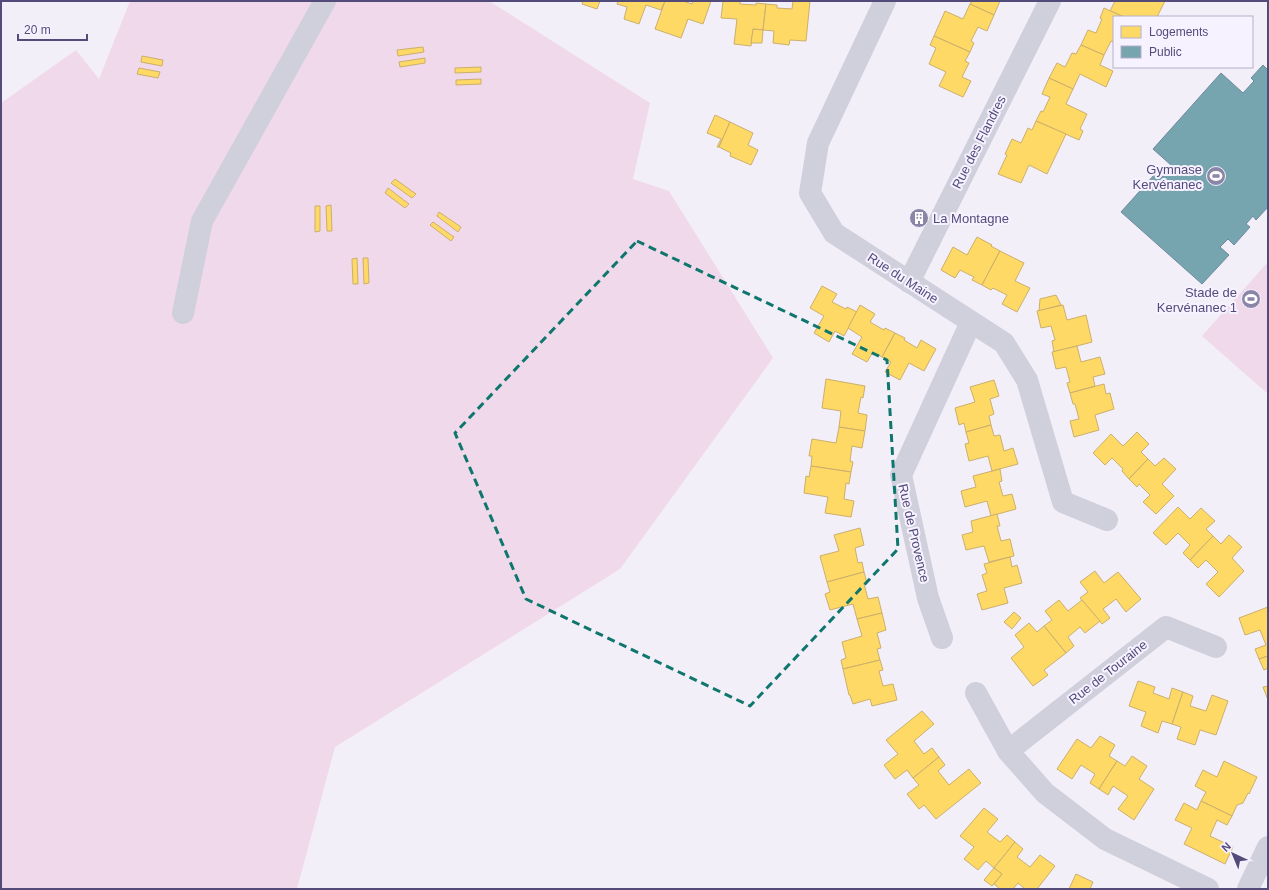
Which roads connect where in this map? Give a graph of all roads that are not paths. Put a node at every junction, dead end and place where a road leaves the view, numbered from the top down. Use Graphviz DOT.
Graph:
graph roads {
  1 [pos="326,1"];
  2 [pos="885,1"];
  3 [pos="1050,1"];
  4 [pos="909,282"];
  5 [pos="183,313"];
  6 [pos="972,322"];
  7 [pos="1107,520"];
  8 [pos="942,638"];
  9 [pos="1216,647"];
  10 [pos="976,693"];
  11 [pos="1008,751"];
  12 [pos="1268,847"];
  13 [pos="1208,889"];
  14 [pos="1248,889"];
  1 -- 5 [label="street"];
  2 -- 4 [label="street, Rue du Maine"];
  3 -- 4 [label="street, Rue des Flandres"];
  4 -- 6 [label="street, Rue du Maine"];
  6 -- 7 [label="street, Rue du Maine"];
  6 -- 8 [label="street, Rue de Provence"];
  9 -- 11 [label="street, Rue de Touraine"];
  10 -- 11 [label="street"];
  11 -- 13 [label="street"];
  12 -- 14 [label="street"];
}
